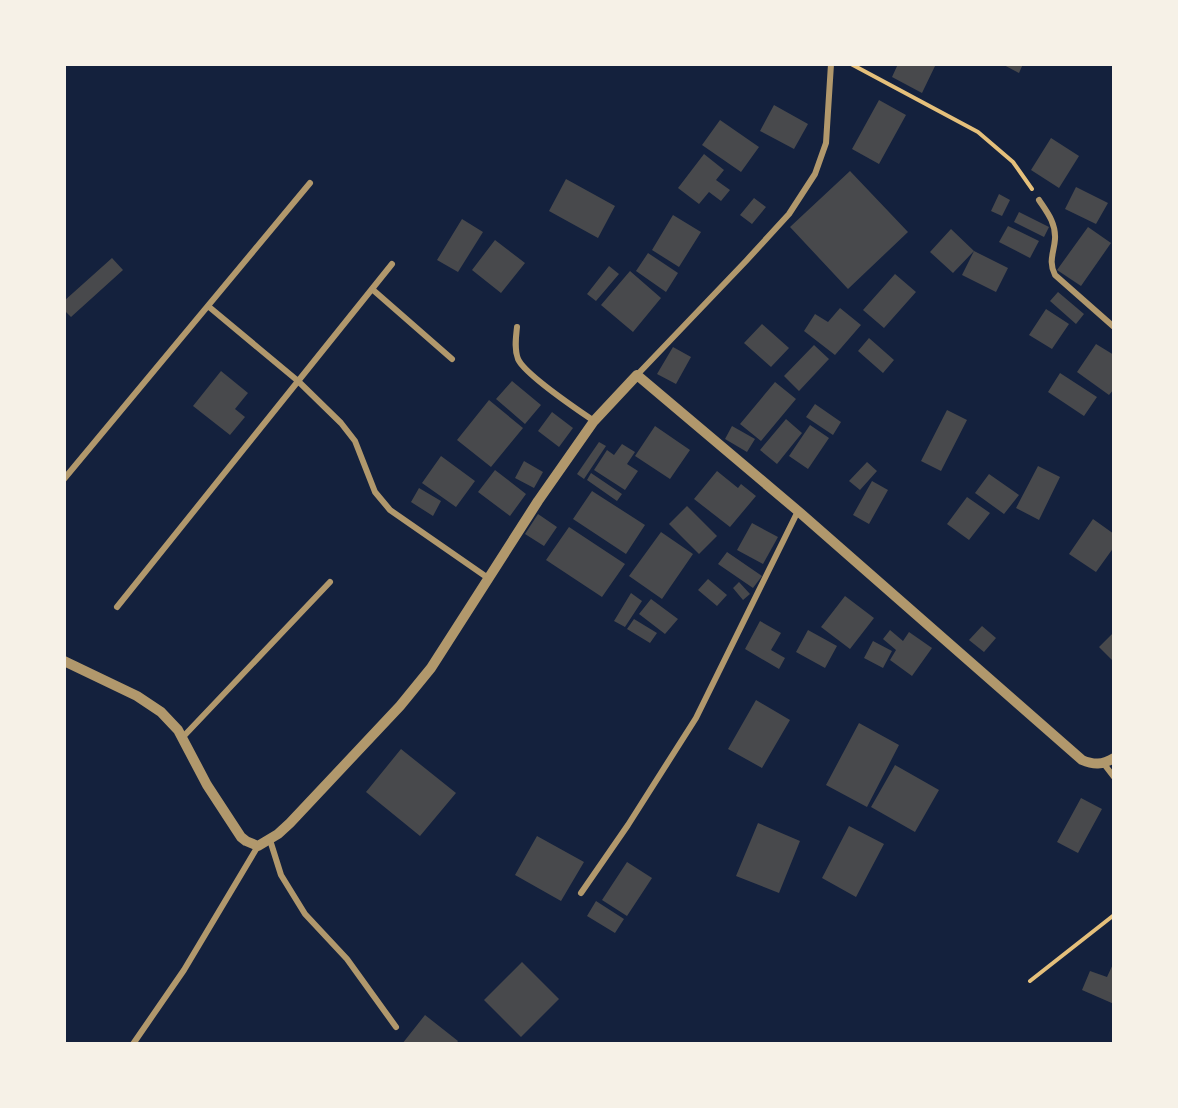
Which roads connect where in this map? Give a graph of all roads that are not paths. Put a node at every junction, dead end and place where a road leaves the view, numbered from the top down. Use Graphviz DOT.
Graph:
graph roads {
  1 [pos="831,64"];
  2 [pos="310,183"];
  3 [pos="1039,200"];
  4 [pos="392,264"];
  5 [pos="372,289"];
  6 [pos="208,306"];
  7 [pos="517,327"];
  8 [pos="1113,327"];
  9 [pos="452,359"];
  10 [pos="637,375"];
  11 [pos="298,381"];
  12 [pos="594,422"];
  13 [pos="64,479"];
  14 [pos="798,511"];
  15 [pos="488,578"];
  16 [pos="330,582"];
  17 [pos="117,607"];
  18 [pos="64,661"];
  19 [pos="182,738"];
  20 [pos="1109,761"];
  21 [pos="1113,777"];
  22 [pos="270,840"];
  23 [pos="258,846"];
  24 [pos="581,893"];
  25 [pos="396,1027"];
  26 [pos="138,1042"];
  1 -- 10 [label="street"];
  2 -- 6 [label="street"];
  3 -- 8 [label="street"];
  4 -- 5 [label="street"];
  5 -- 9 [label="street"];
  5 -- 11 [label="street"];
  6 -- 11 [label="street"];
  6 -- 13 [label="street"];
  7 -- 12 [label="street"];
  10 -- 12 [label="street"];
  10 -- 14 [label="street"];
  11 -- 15 [label="street"];
  11 -- 17 [label="street"];
  12 -- 15 [label="street"];
  14 -- 20 [label="street"];
  14 -- 24 [label="street"];
  15 -- 22 [label="street"];
  16 -- 19 [label="street"];
  18 -- 19 [label="street"];
  19 -- 23 [label="street"];
  20 -- 21 [label="street"];
  22 -- 23 [label="street"];
  22 -- 25 [label="street"];
  23 -- 26 [label="street"];
}
